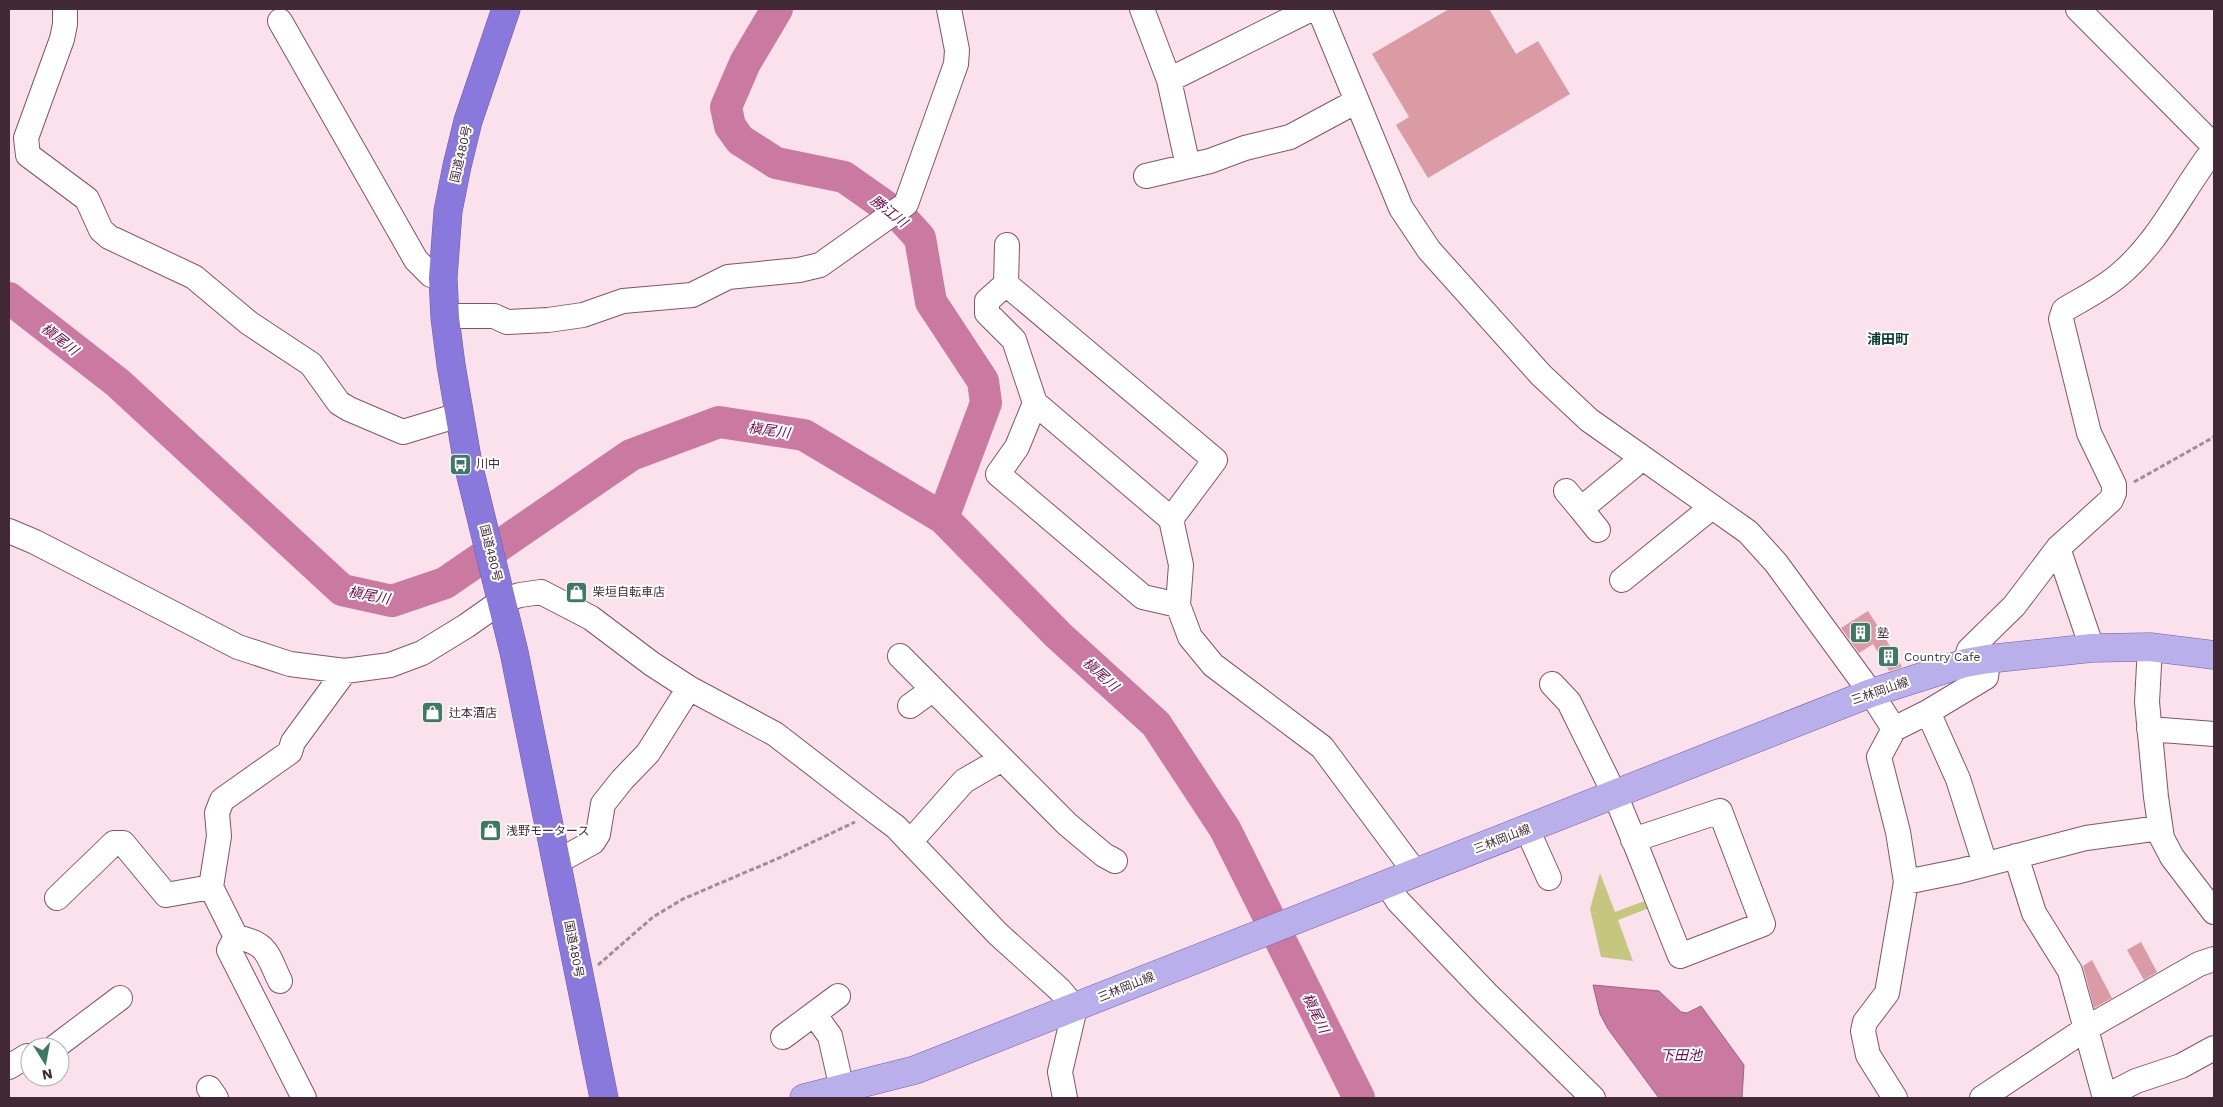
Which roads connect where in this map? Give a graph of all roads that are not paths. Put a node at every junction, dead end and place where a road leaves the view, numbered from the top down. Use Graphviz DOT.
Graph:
graph roads {
  1 [pos="64,9"];
  2 [pos="949,9"];
  3 [pos="1142,9"];
  4 [pos="1312,9"];
  5 [pos="1318,9"];
  6 [pos="2078,9"];
  7 [pos="502,14"];
  8 [pos="280,21"];
  9 [pos="1169,80"];
  10 [pos="1357,101"];
  11 [pos="2214,147"];
  12 [pos="1188,166"];
  13 [pos="1146,176"];
  14 [pos="1007,245"];
  15 [pos="443,278"];
  16 [pos="1006,284"];
  17 [pos="445,318"];
  18 [pos="1035,403"];
  19 [pos="459,415"];
  20 [pos="1639,455"];
  21 [pos="1712,506"];
  22 [pos="1171,519"];
  23 [pos="1598,530"];
  24 [pos="9,531"];
  25 [pos="2058,548"];
  26 [pos="1622,580"];
  27 [pos="500,589"];
  28 [pos="1178,605"];
  29 [pos="2150,647"];
  30 [pos="2092,648"];
  31 [pos="2214,655"];
  32 [pos="900,656"];
  33 [pos="1976,661"];
  34 [pos="345,670"];
  35 [pos="689,688"];
  36 [pos="1564,689"];
  37 [pos="932,690"];
  38 [pos="1871,693"];
  39 [pos="910,706"];
  40 [pos="1928,712"];
  41 [pos="1894,729"];
  42 [pos="2149,729"];
  43 [pos="2214,734"];
  44 [pos="1002,759"];
  45 [pos="1615,795"];
  46 [pos="2160,828"];
  47 [pos="1527,829"];
  48 [pos="1633,840"];
  49 [pos="909,841"];
  50 [pos="1108,849"];
  51 [pos="2016,856"];
  52 [pos="557,862"];
  53 [pos="1985,864"];
  54 [pos="1416,872"];
  55 [pos="1549,878"];
  56 [pos="1906,882"];
  57 [pos="1387,884"];
  58 [pos="211,887"];
  59 [pos="57,898"];
  60 [pos="2214,912"];
  61 [pos="236,937"];
  62 [pos="2214,959"];
  63 [pos="280,981"];
  64 [pos="838,996"];
  65 [pos="120,998"];
  66 [pos="1075,1008"];
  67 [pos="814,1014"];
  68 [pos="2087,1028"];
  69 [pos="68,1037"];
  70 [pos="782,1037"];
  71 [pos="2214,1048"];
  72 [pos="20,1060"];
  73 [pos="9,1067"];
  74 [pos="842,1089"];
  75 [pos="304,1098"];
  76 [pos="604,1098"];
  77 [pos="804,1098"];
  78 [pos="1064,1098"];
  79 [pos="1593,1098"];
  80 [pos="1895,1098"];
  81 [pos="1982,1098"];
  82 [pos="2105,1098"];
  1 -- 19 [label="street"];
  2 -- 17 [label="street"];
  3 -- 9 [label="street"];
  4 -- 9 [label="street"];
  5 -- 10 [label="street"];
  6 -- 11 [label="street"];
  7 -- 15 [label="highway, 国道480号"];
  8 -- 15 [label="street"];
  9 -- 12 [label="street"];
  10 -- 12 [label="street"];
  10 -- 20 [label="street"];
  11 -- 25 [label="street"];
  12 -- 13 [label="street"];
  14 -- 16 [label="street"];
  15 -- 17 [label="highway, 国道480号"];
  16 -- 18 [label="street"];
  16 -- 22 [label="street"];
  17 -- 19 [label="highway, 国道480号"];
  18 -- 22 [label="street"];
  18 -- 28 [label="street"];
  19 -- 27 [label="highway, 国道480号"];
  20 -- 21 [label="street"];
  20 -- 23 [label="street"];
  21 -- 26 [label="street"];
  21 -- 38 [label="street"];
  22 -- 28 [label="street"];
  24 -- 34 [label="street"];
  25 -- 30 [label="street"];
  25 -- 33 [label="street"];
  27 -- 34 [label="street"];
  27 -- 35 [label="street"];
  27 -- 52 [label="highway, 国道480号"];
  28 -- 54 [label="street"];
  29 -- 30 [label="main road, 三林岡山線"];
  29 -- 31 [label="main road, 三林岡山線"];
  29 -- 42 [label="street"];
  30 -- 33 [label="main road, 三林岡山線"];
  32 -- 37 [label="street"];
  33 -- 38 [label="main road, 三林岡山線"];
  33 -- 40 [label="street"];
  34 -- 58 [label="street"];
  35 -- 49 [label="street"];
  35 -- 52 [label="street"];
  36 -- 45 [label="street"];
  37 -- 39 [label="street"];
  37 -- 44 [label="street"];
  38 -- 41 [label="street"];
  38 -- 45 [label="main road, 三林岡山線"];
  40 -- 41 [label="street"];
  40 -- 53 [label="street"];
  41 -- 56 [label="street"];
  42 -- 43 [label="street"];
  42 -- 46 [label="street"];
  44 -- 49 [label="street"];
  44 -- 50 [label="street"];
  45 -- 47 [label="main road, 三林岡山線"];
  45 -- 48 [label="street"];
  46 -- 51 [label="street"];
  46 -- 60 [label="street"];
  47 -- 54 [label="main road, 三林岡山線"];
  47 -- 55 [label="street"];
  48 -- 48 [label="street"];
  49 -- 66 [label="street"];
  51 -- 53 [label="street"];
  51 -- 68 [label="street"];
  52 -- 76 [label="highway, 国道480号"];
  53 -- 56 [label="street"];
  54 -- 57 [label="main road, 三林岡山線"];
  56 -- 80 [label="street"];
  57 -- 66 [label="main road, 三林岡山線"];
  57 -- 79 [label="street"];
  58 -- 59 [label="street"];
  58 -- 61 [label="street"];
  61 -- 63 [label="street"];
  61 -- 75 [label="street"];
  62 -- 68 [label="street"];
  64 -- 67 [label="street"];
  65 -- 69 [label="street"];
  66 -- 74 [label="main road, 三林岡山線"];
  66 -- 78 [label="street"];
  67 -- 70 [label="street"];
  67 -- 74 [label="street"];
  68 -- 81 [label="street"];
  68 -- 82 [label="street"];
  71 -- 82 [label="street"];
  72 -- 73 [label="street"];
  74 -- 77 [label="main road, 三林岡山線"];
}
